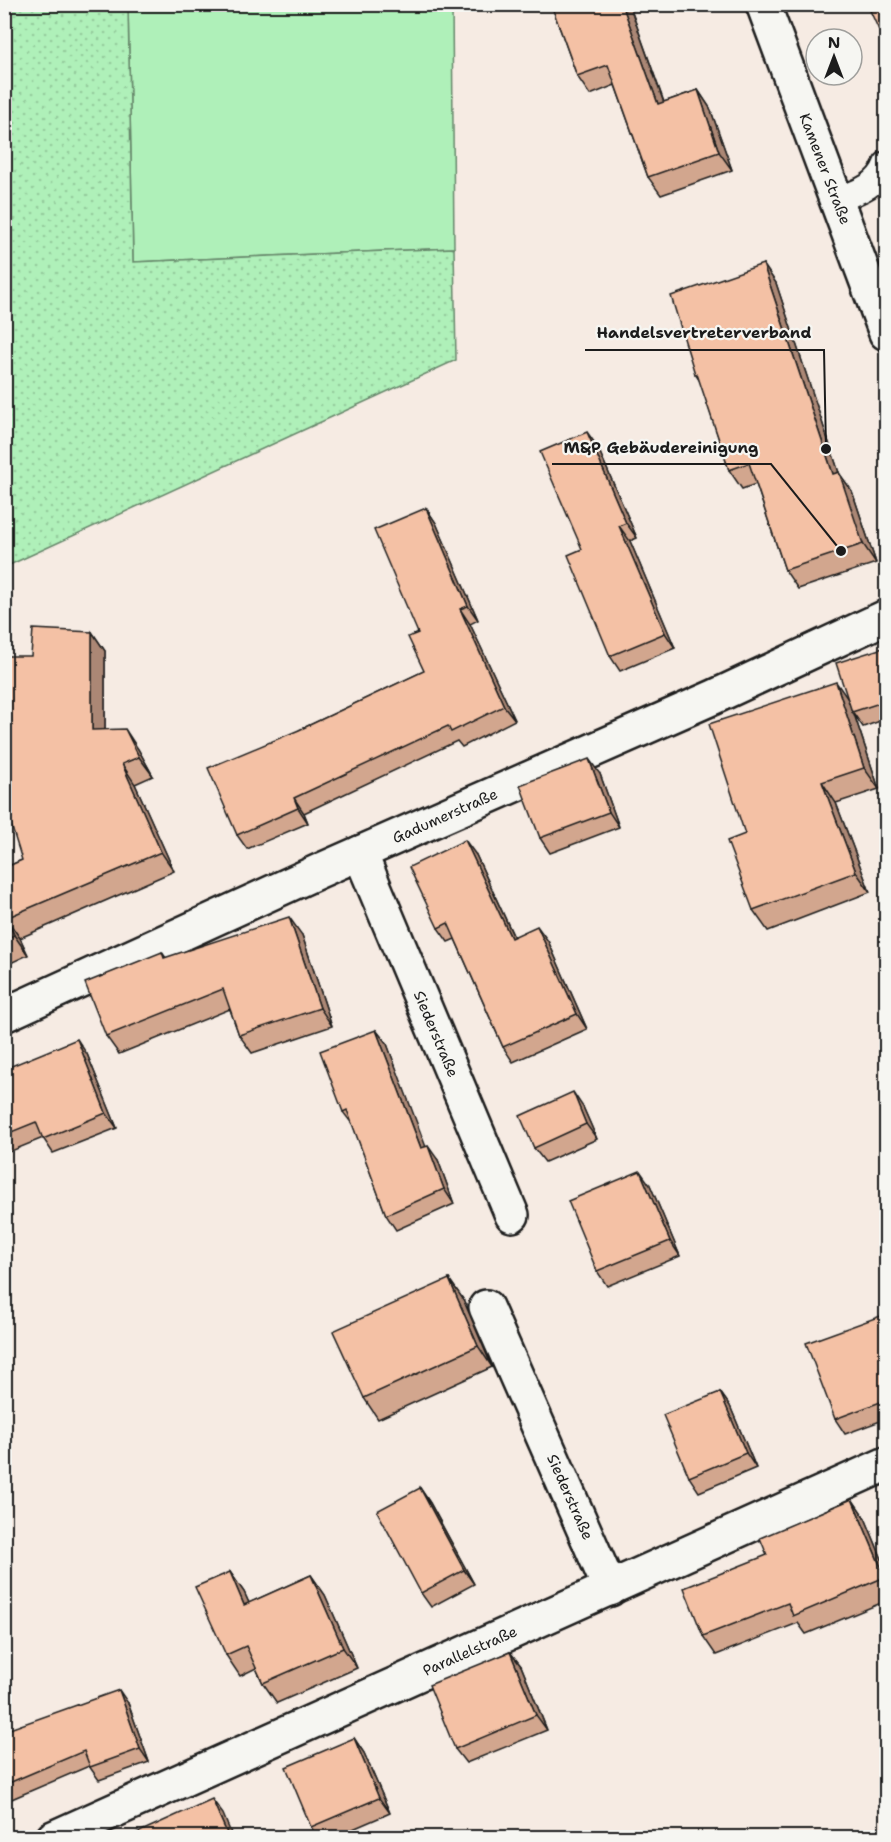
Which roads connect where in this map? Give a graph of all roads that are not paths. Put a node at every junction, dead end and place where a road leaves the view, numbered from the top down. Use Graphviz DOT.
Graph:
graph roads {
  1 [pos="763,4"];
  2 [pos="886,164"];
  3 [pos="836,200"];
  4 [pos="886,333"];
  5 [pos="886,617"];
  6 [pos="360,853"];
  7 [pos="4,1015"];
  8 [pos="512,1215"];
  9 [pos="486,1307"];
  10 [pos="886,1464"];
  11 [pos="610,1588"];
  12 [pos="53,1838"];
  1 -- 3 [label="street, Kamener Straße"];
  2 -- 3 [label="lane"];
  3 -- 4 [label="street, Kamener Straße"];
  5 -- 6 [label="street, Gadumerstraße"];
  6 -- 7 [label="street, Gadumerstraße"];
  6 -- 8 [label="street, Siederstraße"];
  9 -- 11 [label="street, Siederstraße"];
  10 -- 11 [label="street, Parallelstraße"];
  11 -- 12 [label="street, Parallelstraße"];
}
